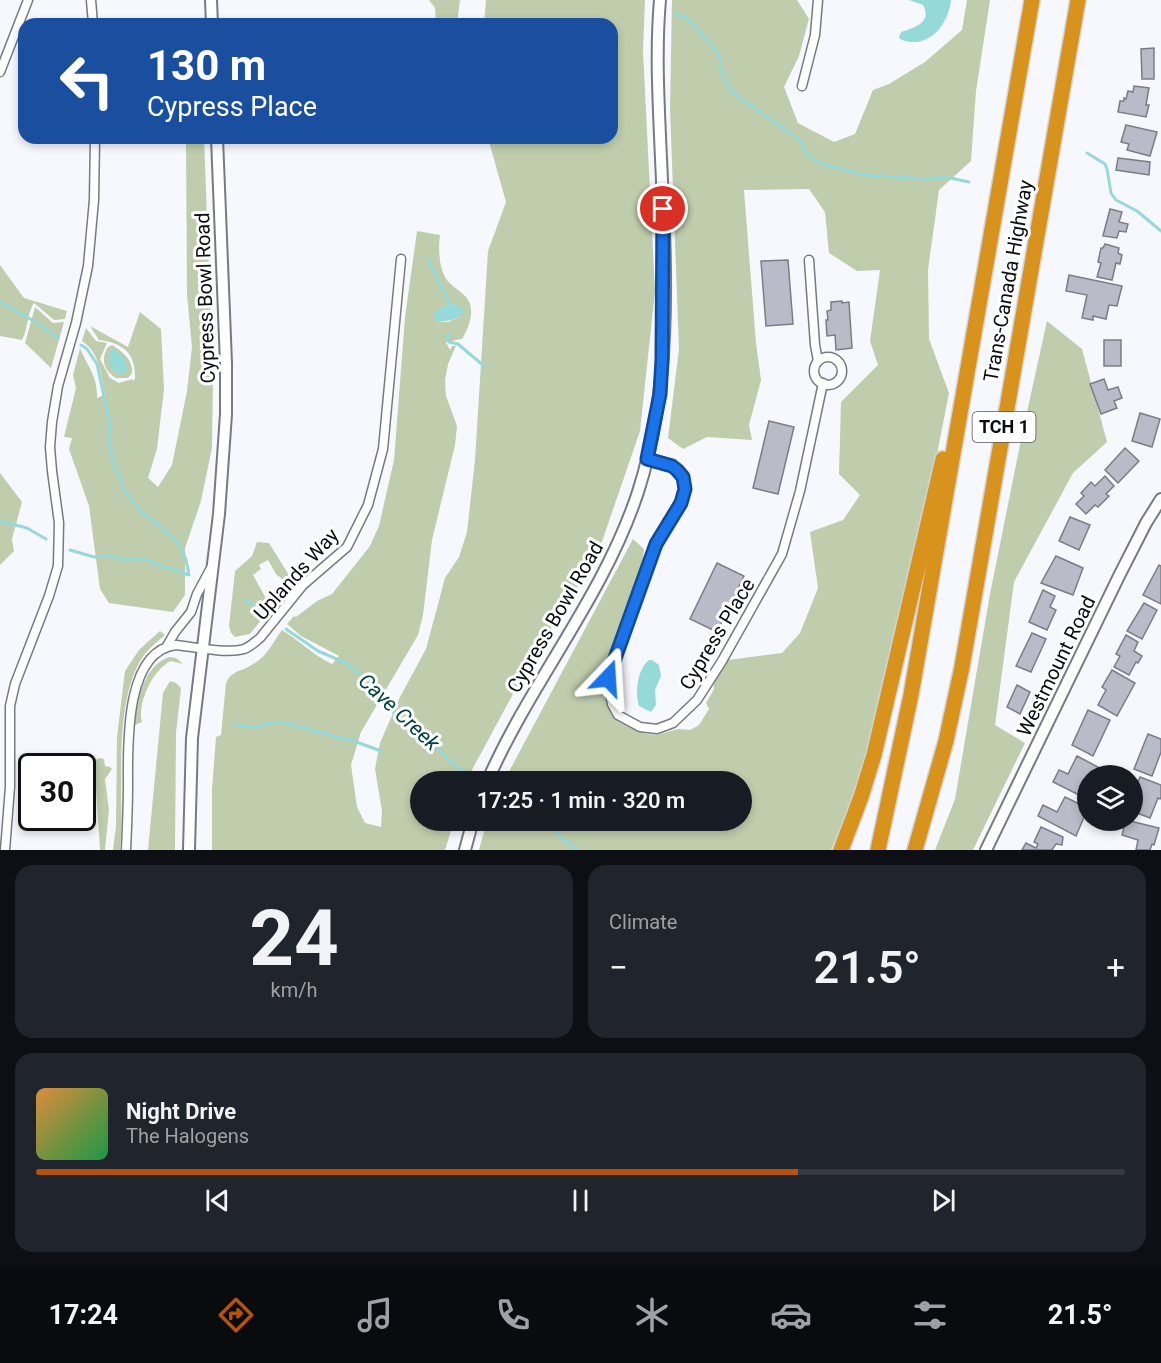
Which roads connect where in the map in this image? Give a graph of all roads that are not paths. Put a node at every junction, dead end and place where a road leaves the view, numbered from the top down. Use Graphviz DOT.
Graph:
graph roads {
  1 [pos="28,0"];
  2 [pos="91,0"];
  3 [pos="211,0"];
  4 [pos="660,0"];
  5 [pos="818,0"];
  6 [pos="1032,0"];
  7 [pos="1078,0"];
  8 [pos="21,18"];
  9 [pos="92,18"];
  10 [pos="212,18"];
  11 [pos="18,26"];
  12 [pos="0,72"];
  13 [pos="802,86"];
  14 [pos="95,144"];
  15 [pos="217,144"];
  16 [pos="401,259"];
  17 [pos="809,260"];
  18 [pos="818,361"];
  19 [pos="967,376"];
  20 [pos="823,383"];
  21 [pos="647,459"];
  22 [pos="1161,499"];
  23 [pos="213,565"];
  24 [pos="167,646"];
  25 [pos="201,648"];
  26 [pos="492,771"];
  27 [pos="470,831"];
  28 [pos="5,850"];
  29 [pos="126,850"];
  30 [pos="189,850"];
  31 [pos="465,850"];
  32 [pos="841,850"];
  33 [pos="878,850"];
  34 [pos="915,850"];
  35 [pos="987,850"];
  1 -- 8 [label="street"];
  2 -- 9 [label="street"];
  3 -- 10 [label="street"];
  4 -- 21 [label="street, Cypress Bowl Road"];
  5 -- 13 [label="street"];
  6 -- 19 [label="highway, Trans-Canada Highway / TCH 1"];
  7 -- 34 [label="highway, Trans-Canada Highway / TCH 1"];
  11 -- 12 [label="street"];
  14 -- 28 [label="street"];
  15 -- 23 [label="street, Cypress Bowl Road"];
  16 -- 25 [label="street, Uplands Way"];
  17 -- 18 [label="street, Cypress Place"];
  18 -- 20 [label="street, Cypress Place"];
  18 -- 20 [label="street"];
  19 -- 32 [label="highway"];
  19 -- 33 [label="highway, Trans-Canada Highway / TCH 1"];
  20 -- 21 [label="street, Cypress Place"];
  21 -- 26 [label="street, Cypress Bowl Road"];
  22 -- 35 [label="street, Westmount Road"];
  23 -- 24 [label="street"];
  23 -- 25 [label="street, Cypress Bowl Road"];
  24 -- 25 [label="street, Uplands Way"];
  24 -- 29 [label="street"];
  25 -- 30 [label="street, Cypress Bowl Road"];
  27 -- 31 [label="street"];
}
